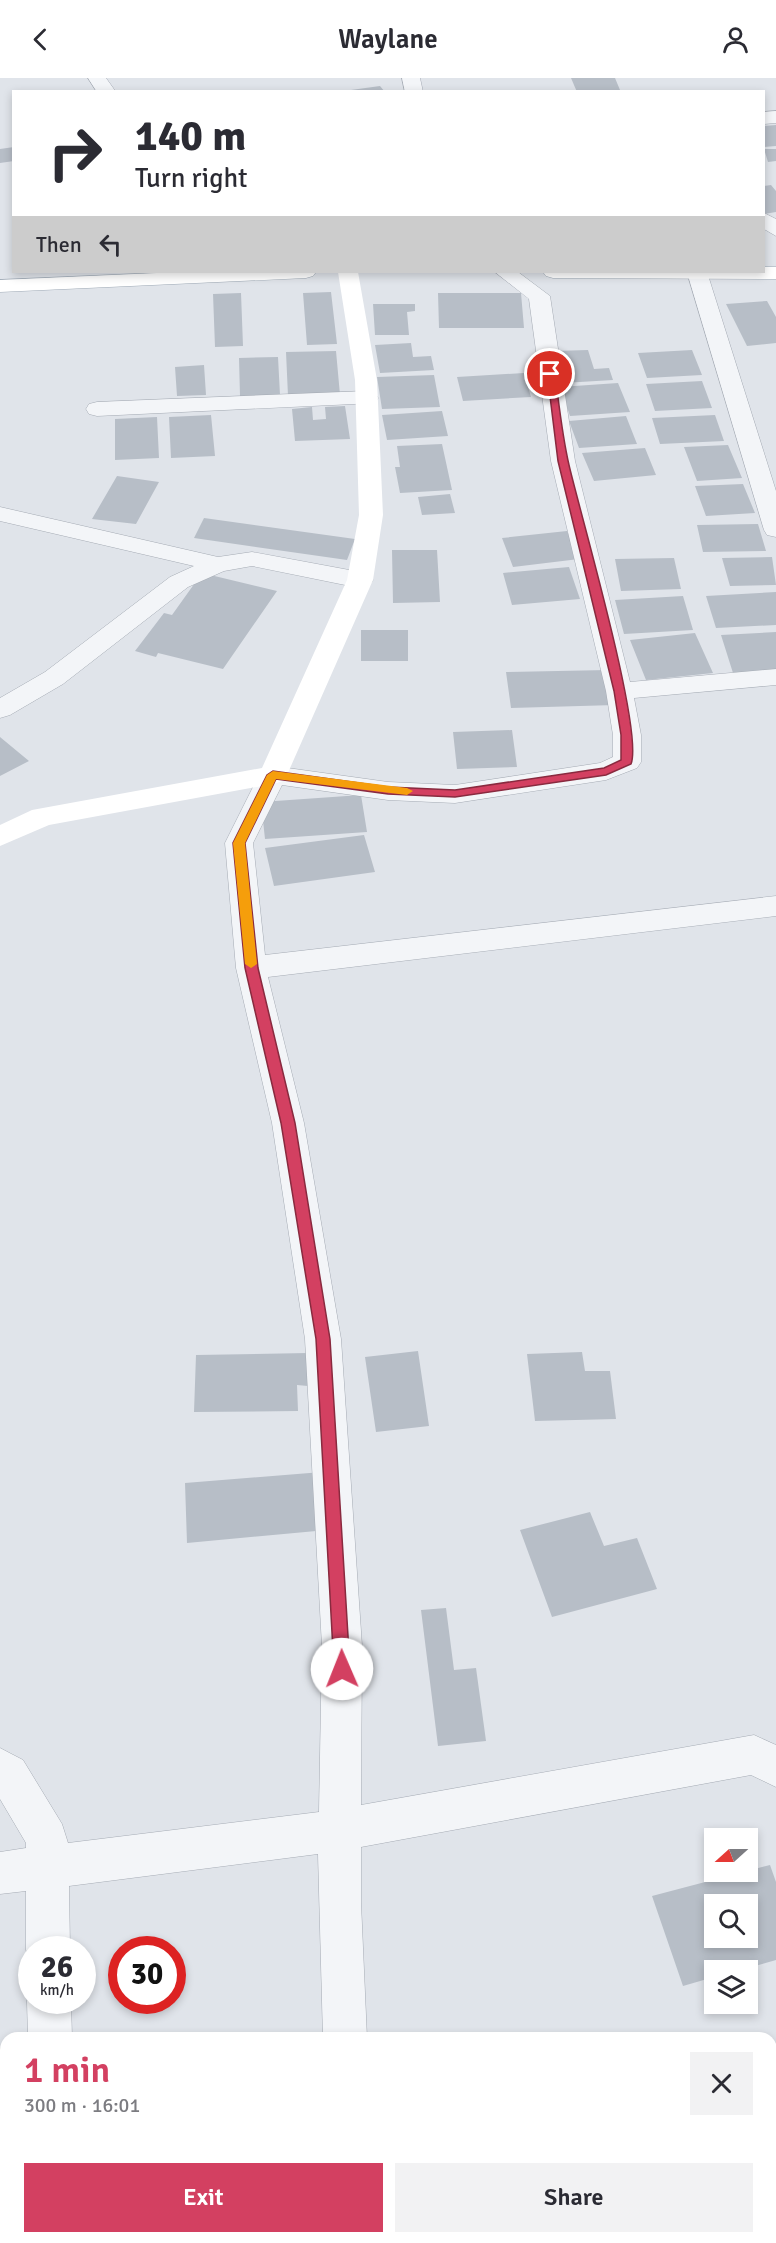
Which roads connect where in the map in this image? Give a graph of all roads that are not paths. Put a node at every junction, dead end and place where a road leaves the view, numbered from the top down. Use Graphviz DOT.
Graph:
graph roads {
  1 [pos="284,273"];
  2 [pos="348,273"];
  3 [pos="506,273"];
  4 [pos="697,273"];
  5 [pos="776,273"];
  6 [pos="0,286"];
  7 [pos="367,398"];
  8 [pos="97,409"];
  9 [pos="0,514"];
  10 [pos="776,530"];
  11 [pos="218,564"];
  12 [pos="360,580"];
  13 [pos="776,677"];
  14 [pos="619,691"];
  15 [pos="0,709"];
  16 [pos="273,775"];
  17 [pos="0,836"];
  18 [pos="776,906"];
  19 [pos="252,968"];
  20 [pos="776,1767"];
  21 [pos="0,1768"];
  22 [pos="340,1830"];
  23 [pos="46,1865"];
  24 [pos="0,1873"];
  25 [pos="48,1936"];
  26 [pos="49,2014"];
  27 [pos="50,2032"];
  28 [pos="345,2032"];
  1 -- 6 [label="street"];
  2 -- 7 [label="street"];
  3 -- 14 [label="street"];
  4 -- 5 [label="street"];
  4 -- 10 [label="street"];
  7 -- 8 [label="street"];
  7 -- 12 [label="street"];
  9 -- 11 [label="street"];
  11 -- 12 [label="street"];
  11 -- 15 [label="street"];
  12 -- 16 [label="street"];
  13 -- 14 [label="street"];
  14 -- 16 [label="street"];
  16 -- 17 [label="street"];
  16 -- 19 [label="street"];
  18 -- 19 [label="street"];
  19 -- 22 [label="street"];
  20 -- 22 [label="street"];
  21 -- 23 [label="street"];
  22 -- 23 [label="street"];
  22 -- 28 [label="street"];
  23 -- 24 [label="street"];
  23 -- 25 [label="street"];
  26 -- 27 [label="street"];
}
